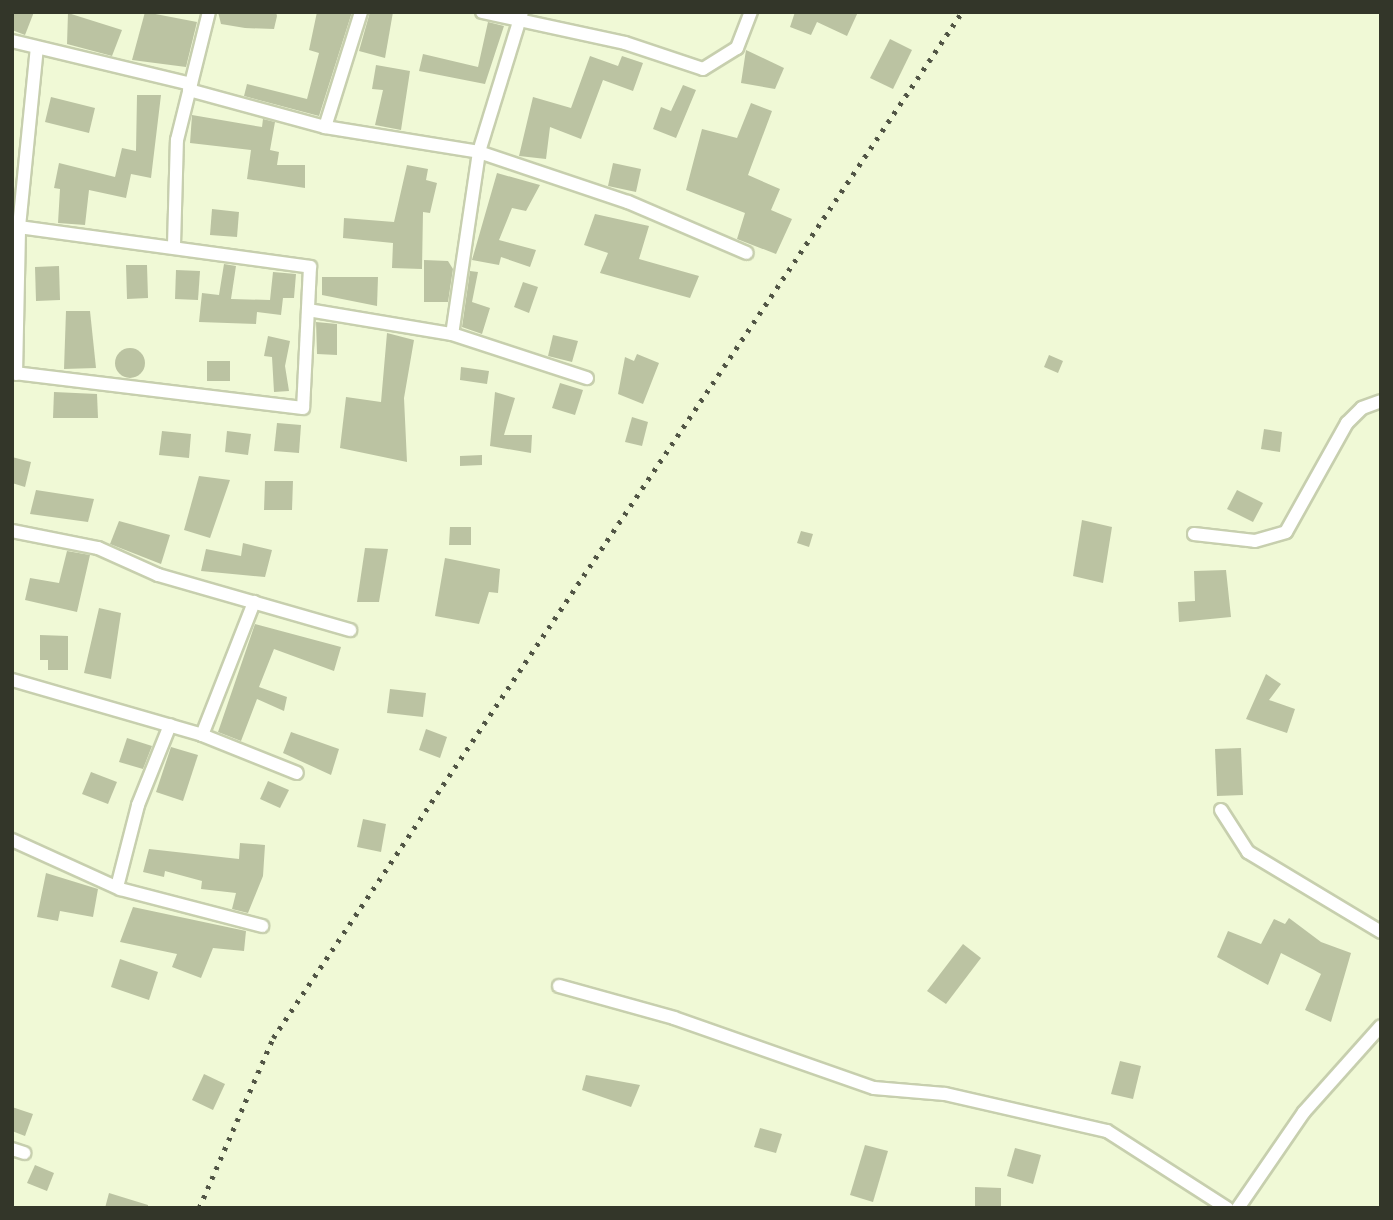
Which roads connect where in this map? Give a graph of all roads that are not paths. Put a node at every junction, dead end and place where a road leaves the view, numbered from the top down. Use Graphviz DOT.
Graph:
graph roads {
  1 [pos="209,12"];
  2 [pos="361,12"];
  3 [pos="482,12"];
  4 [pos="751,12"];
  5 [pos="521,17"];
  6 [pos="12,41"];
  7 [pos="37,48"];
  8 [pos="190,87"];
  9 [pos="325,127"];
  10 [pos="479,152"];
  11 [pos="15,226"];
  12 [pos="174,245"];
  13 [pos="747,253"];
  14 [pos="308,310"];
  15 [pos="452,334"];
  16 [pos="14,374"];
  17 [pos="587,378"];
  18 [pos="1381,401"];
  19 [pos="12,531"];
  20 [pos="1194,534"];
  21 [pos="254,603"];
  22 [pos="350,630"];
  23 [pos="12,680"];
  24 [pos="170,725"];
  25 [pos="202,735"];
  26 [pos="297,773"];
  27 [pos="1221,810"];
  28 [pos="12,840"];
  29 [pos="117,887"];
  30 [pos="262,926"];
  31 [pos="1381,932"];
  32 [pos="559,986"];
  33 [pos="1381,1026"];
  34 [pos="1227,1208"];
  35 [pos="1238,1208"];
  1 -- 8 [label="street"];
  2 -- 9 [label="street"];
  3 -- 5 [label="street"];
  4 -- 5 [label="street"];
  5 -- 10 [label="street"];
  6 -- 7 [label="street"];
  7 -- 8 [label="street"];
  7 -- 11 [label="street"];
  8 -- 9 [label="street"];
  8 -- 12 [label="street"];
  9 -- 10 [label="street"];
  10 -- 13 [label="street"];
  10 -- 15 [label="street"];
  11 -- 12 [label="street"];
  11 -- 16 [label="street"];
  12 -- 14 [label="street"];
  14 -- 15 [label="street"];
  14 -- 16 [label="street"];
  15 -- 17 [label="street"];
  18 -- 20 [label="street"];
  19 -- 21 [label="street"];
  21 -- 22 [label="street"];
  21 -- 25 [label="street"];
  23 -- 24 [label="street"];
  24 -- 25 [label="street"];
  24 -- 29 [label="street"];
  25 -- 26 [label="street"];
  27 -- 31 [label="street"];
  28 -- 29 [label="street"];
  29 -- 30 [label="street"];
  32 -- 34 [label="street"];
  33 -- 35 [label="street"];
}
